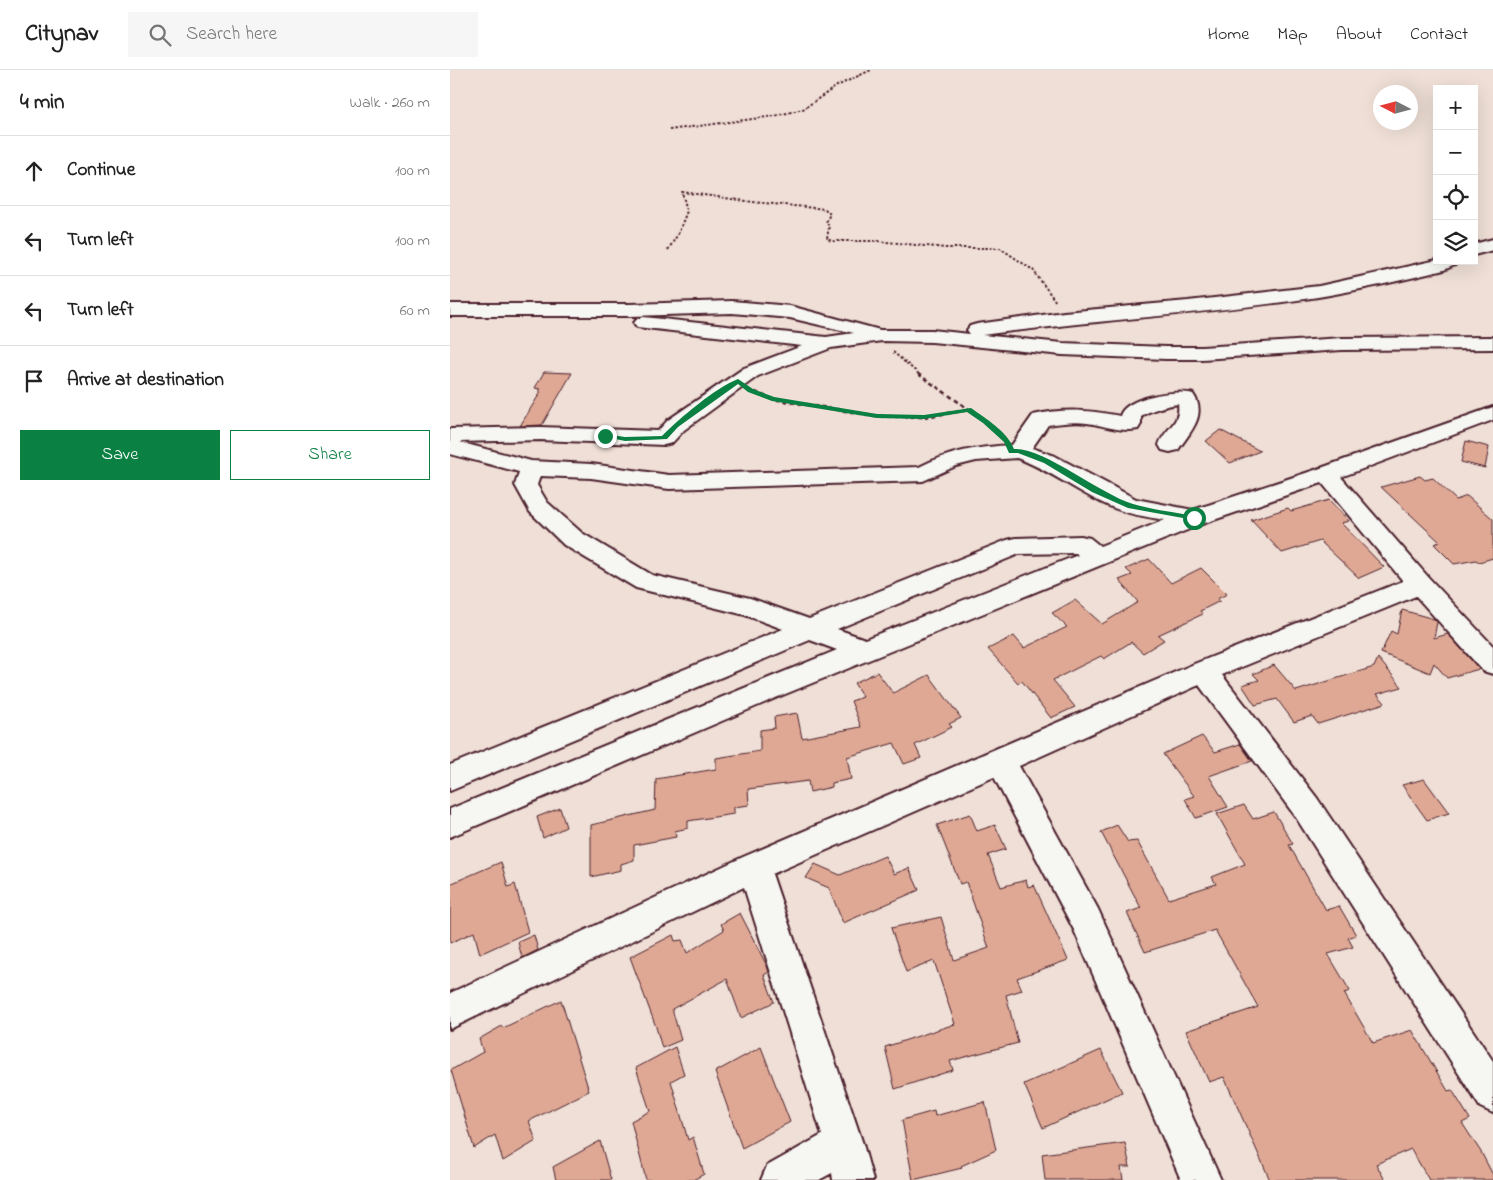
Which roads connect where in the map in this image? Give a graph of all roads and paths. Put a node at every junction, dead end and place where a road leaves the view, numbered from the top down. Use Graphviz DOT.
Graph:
graph roads {
  1 [pos="872,70"];
  2 [pos="669,130"];
  3 [pos="1493,244"];
  4 [pos="1478,249"];
  5 [pos="668,250"];
  6 [pos="1440,265"];
  7 [pos="499,309"];
  8 [pos="450,310"];
  9 [pos="1064,318"];
  10 [pos="882,335"];
  11 [pos="932,336"];
  12 [pos="827,343"];
  13 [pos="1493,344"];
  14 [pos="738,381"];
  15 [pos="968,410"];
  16 [pos="1493,413"];
  17 [pos="450,436"];
  18 [pos="1170,445"];
  19 [pos="450,447"];
  20 [pos="1015,451"];
  21 [pos="531,468"];
  22 [pos="1326,474"];
  23 [pos="1194,518"];
  24 [pos="1097,557"];
  25 [pos="1420,584"];
  26 [pos="810,629"];
  27 [pos="866,650"];
  28 [pos="1493,664"];
  29 [pos="1204,670"];
  30 [pos="1001,761"];
  31 [pos="450,778"];
  32 [pos="450,823"];
  33 [pos="754,866"];
  34 [pos="450,1011"];
  35 [pos="1493,1094"];
  36 [pos="844,1144"];
  37 [pos="781,1180"];
  38 [pos="854,1180"];
  39 [pos="1201,1180"];
  1 -- 2 [label="path"];
  3 -- 4 [label="street"];
  5 -- 9 [label="path"];
  6 -- 9 [label="street"];
  7 -- 8 [label="street"];
  7 -- 10 [label="street"];
  7 -- 12 [label="street"];
  9 -- 11 [label="street"];
  10 -- 11 [label="street"];
  10 -- 12 [label="street"];
  10 -- 15 [label="path"];
  11 -- 13 [label="street"];
  12 -- 14 [label="street"];
  14 -- 15 [label="path"];
  14 -- 17 [label="street"];
  15 -- 20 [label="path"];
  16 -- 22 [label="street"];
  18 -- 20 [label="street"];
  19 -- 21 [label="street"];
  20 -- 21 [label="street"];
  20 -- 23 [label="street"];
  21 -- 26 [label="street"];
  22 -- 23 [label="street"];
  22 -- 25 [label="street"];
  23 -- 24 [label="street"];
  24 -- 26 [label="street"];
  24 -- 27 [label="street"];
  25 -- 28 [label="street"];
  25 -- 29 [label="street"];
  26 -- 27 [label="street"];
  26 -- 31 [label="street"];
  27 -- 32 [label="street"];
  29 -- 30 [label="street"];
  29 -- 35 [label="street"];
  30 -- 33 [label="street"];
  30 -- 39 [label="street"];
  33 -- 34 [label="street"];
  33 -- 36 [label="street"];
  36 -- 37 [label="street"];
  36 -- 38 [label="street"];
}
